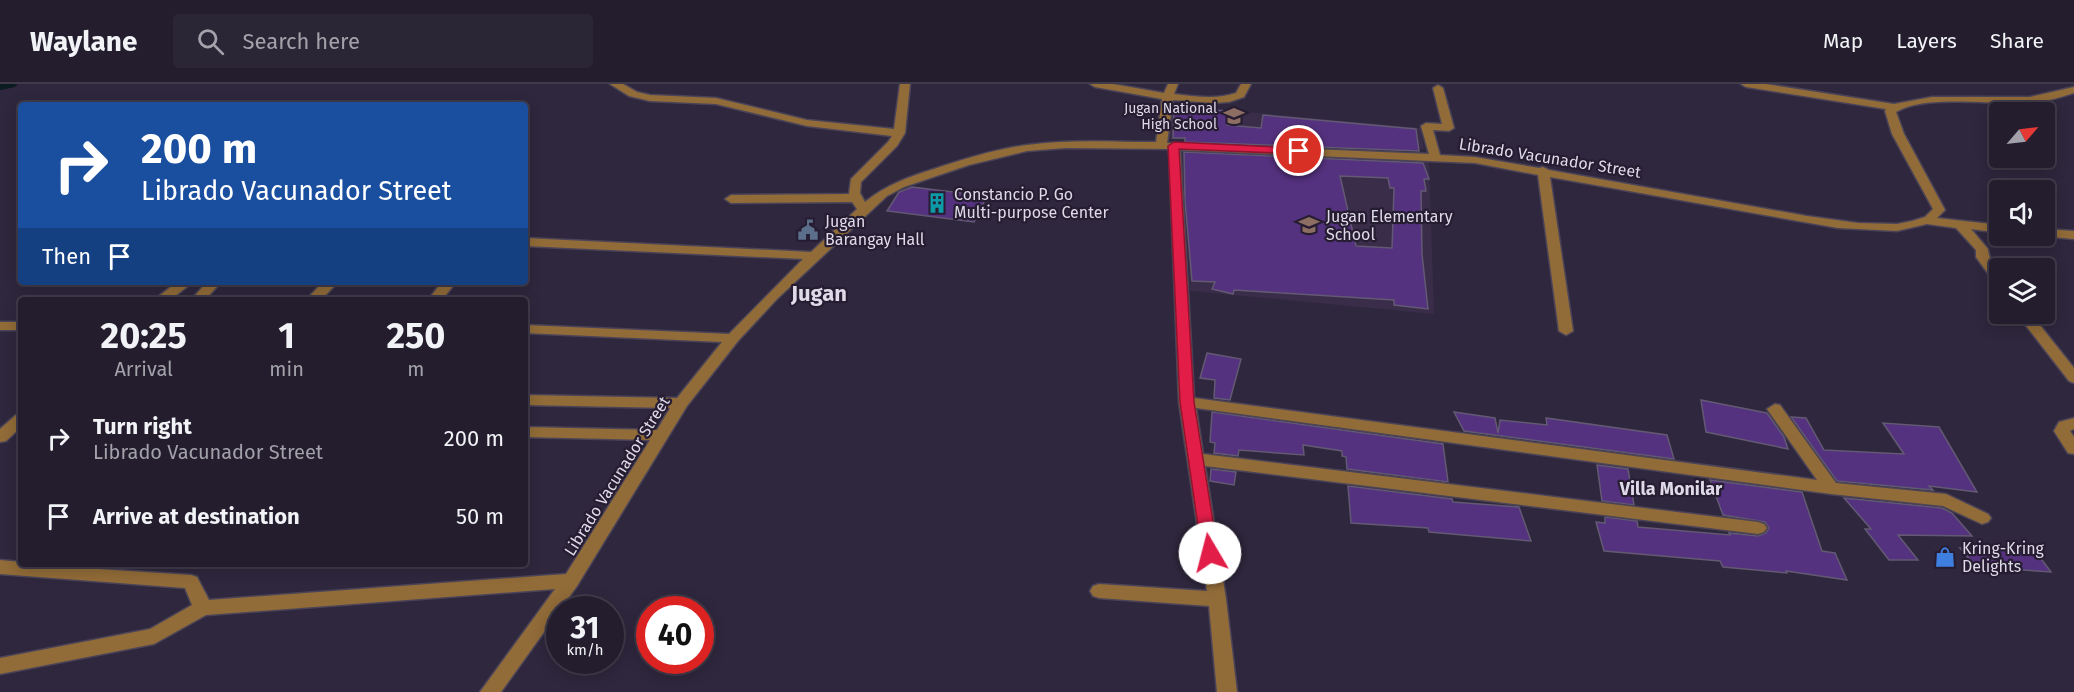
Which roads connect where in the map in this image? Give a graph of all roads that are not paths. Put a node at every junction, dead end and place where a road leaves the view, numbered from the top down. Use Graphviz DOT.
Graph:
graph roads {
  1 [pos="615,84"];
  2 [pos="905,84"];
  3 [pos="1173,84"];
  4 [pos="1246,84"];
  5 [pos="1746,84"];
  6 [pos="1102,85"];
  7 [pos="1438,88"];
  8 [pos="2074,90"];
  9 [pos="1168,96"];
  10 [pos="1894,107"];
  11 [pos="899,133"];
  12 [pos="1167,145"];
  13 [pos="1436,157"];
  14 [pos="1543,170"];
  15 [pos="731,200"];
  16 [pos="859,204"];
  17 [pos="1929,221"];
  18 [pos="1961,226"];
  19 [pos="1989,228"];
  20 [pos="2055,234"];
  21 [pos="2074,235"];
  22 [pos="528,242"];
  23 [pos="813,256"];
  24 [pos="1989,266"];
  25 [pos="182,285"];
  26 [pos="211,285"];
  27 [pos="328,285"];
  28 [pos="447,285"];
  29 [pos="165,297"];
  30 [pos="201,297"];
  31 [pos="316,297"];
  32 [pos="437,297"];
  33 [pos="2032,324"];
  34 [pos="0,326"];
  35 [pos="18,326"];
  36 [pos="528,329"];
  37 [pos="1566,331"];
  38 [pos="733,338"];
  39 [pos="2074,378"];
  40 [pos="528,400"];
  41 [pos="1187,402"];
  42 [pos="681,403"];
  43 [pos="1775,409"];
  44 [pos="18,422"];
  45 [pos="2074,423"];
  46 [pos="528,432"];
  47 [pos="659,435"];
  48 [pos="0,437"];
  49 [pos="2074,449"];
  50 [pos="1196,459"];
  51 [pos="1831,488"];
  52 [pos="1982,518"];
  53 [pos="1758,528"];
  54 [pos="0,567"];
  55 [pos="571,581"];
  56 [pos="1099,591"];
  57 [pos="1217,599"];
  58 [pos="203,608"];
  59 [pos="0,666"];
  60 [pos="490,692"];
  61 [pos="1227,692"];
  1 -- 11 [label="street"];
  2 -- 11 [label="street"];
  3 -- 9 [label="street"];
  4 -- 9 [label="street"];
  5 -- 10 [label="street"];
  6 -- 9 [label="street"];
  7 -- 13 [label="street"];
  8 -- 10 [label="street"];
  9 -- 12 [label="street"];
  10 -- 17 [label="street"];
  11 -- 16 [label="street"];
  12 -- 13 [label="street, Librado Vacunador Street"];
  12 -- 16 [label="street, Librado Vacunador Street"];
  12 -- 41 [label="street"];
  13 -- 14 [label="street, Librado Vacunador Street"];
  14 -- 17 [label="street, Librado Vacunador Street"];
  14 -- 37 [label="street"];
  15 -- 16 [label="street"];
  16 -- 23 [label="street, Librado Vacunador Street"];
  17 -- 18 [label="street, Librado Vacunador Street"];
  18 -- 19 [label="street, Librado Vacunador Street"];
  18 -- 24 [label="street"];
  20 -- 21 [label="street"];
  22 -- 23 [label="street"];
  23 -- 38 [label="street, Librado Vacunador Street"];
  25 -- 29 [label="street"];
  26 -- 30 [label="street"];
  27 -- 31 [label="street"];
  28 -- 32 [label="street"];
  33 -- 39 [label="street"];
  34 -- 35 [label="street"];
  36 -- 38 [label="street"];
  38 -- 42 [label="street, Librado Vacunador Street"];
  40 -- 42 [label="street"];
  41 -- 50 [label="street"];
  41 -- 51 [label="street"];
  42 -- 47 [label="street, Librado Vacunador Street"];
  43 -- 51 [label="street"];
  44 -- 48 [label="street"];
  45 -- 49 [label="street"];
  46 -- 47 [label="street"];
  47 -- 55 [label="street, Librado Vacunador Street"];
  50 -- 53 [label="street"];
  50 -- 57 [label="street"];
  51 -- 52 [label="street"];
  54 -- 58 [label="street"];
  55 -- 58 [label="street"];
  55 -- 60 [label="street, Librado Vacunador Street"];
  56 -- 57 [label="street"];
  57 -- 61 [label="street"];
  58 -- 59 [label="street"];
}
